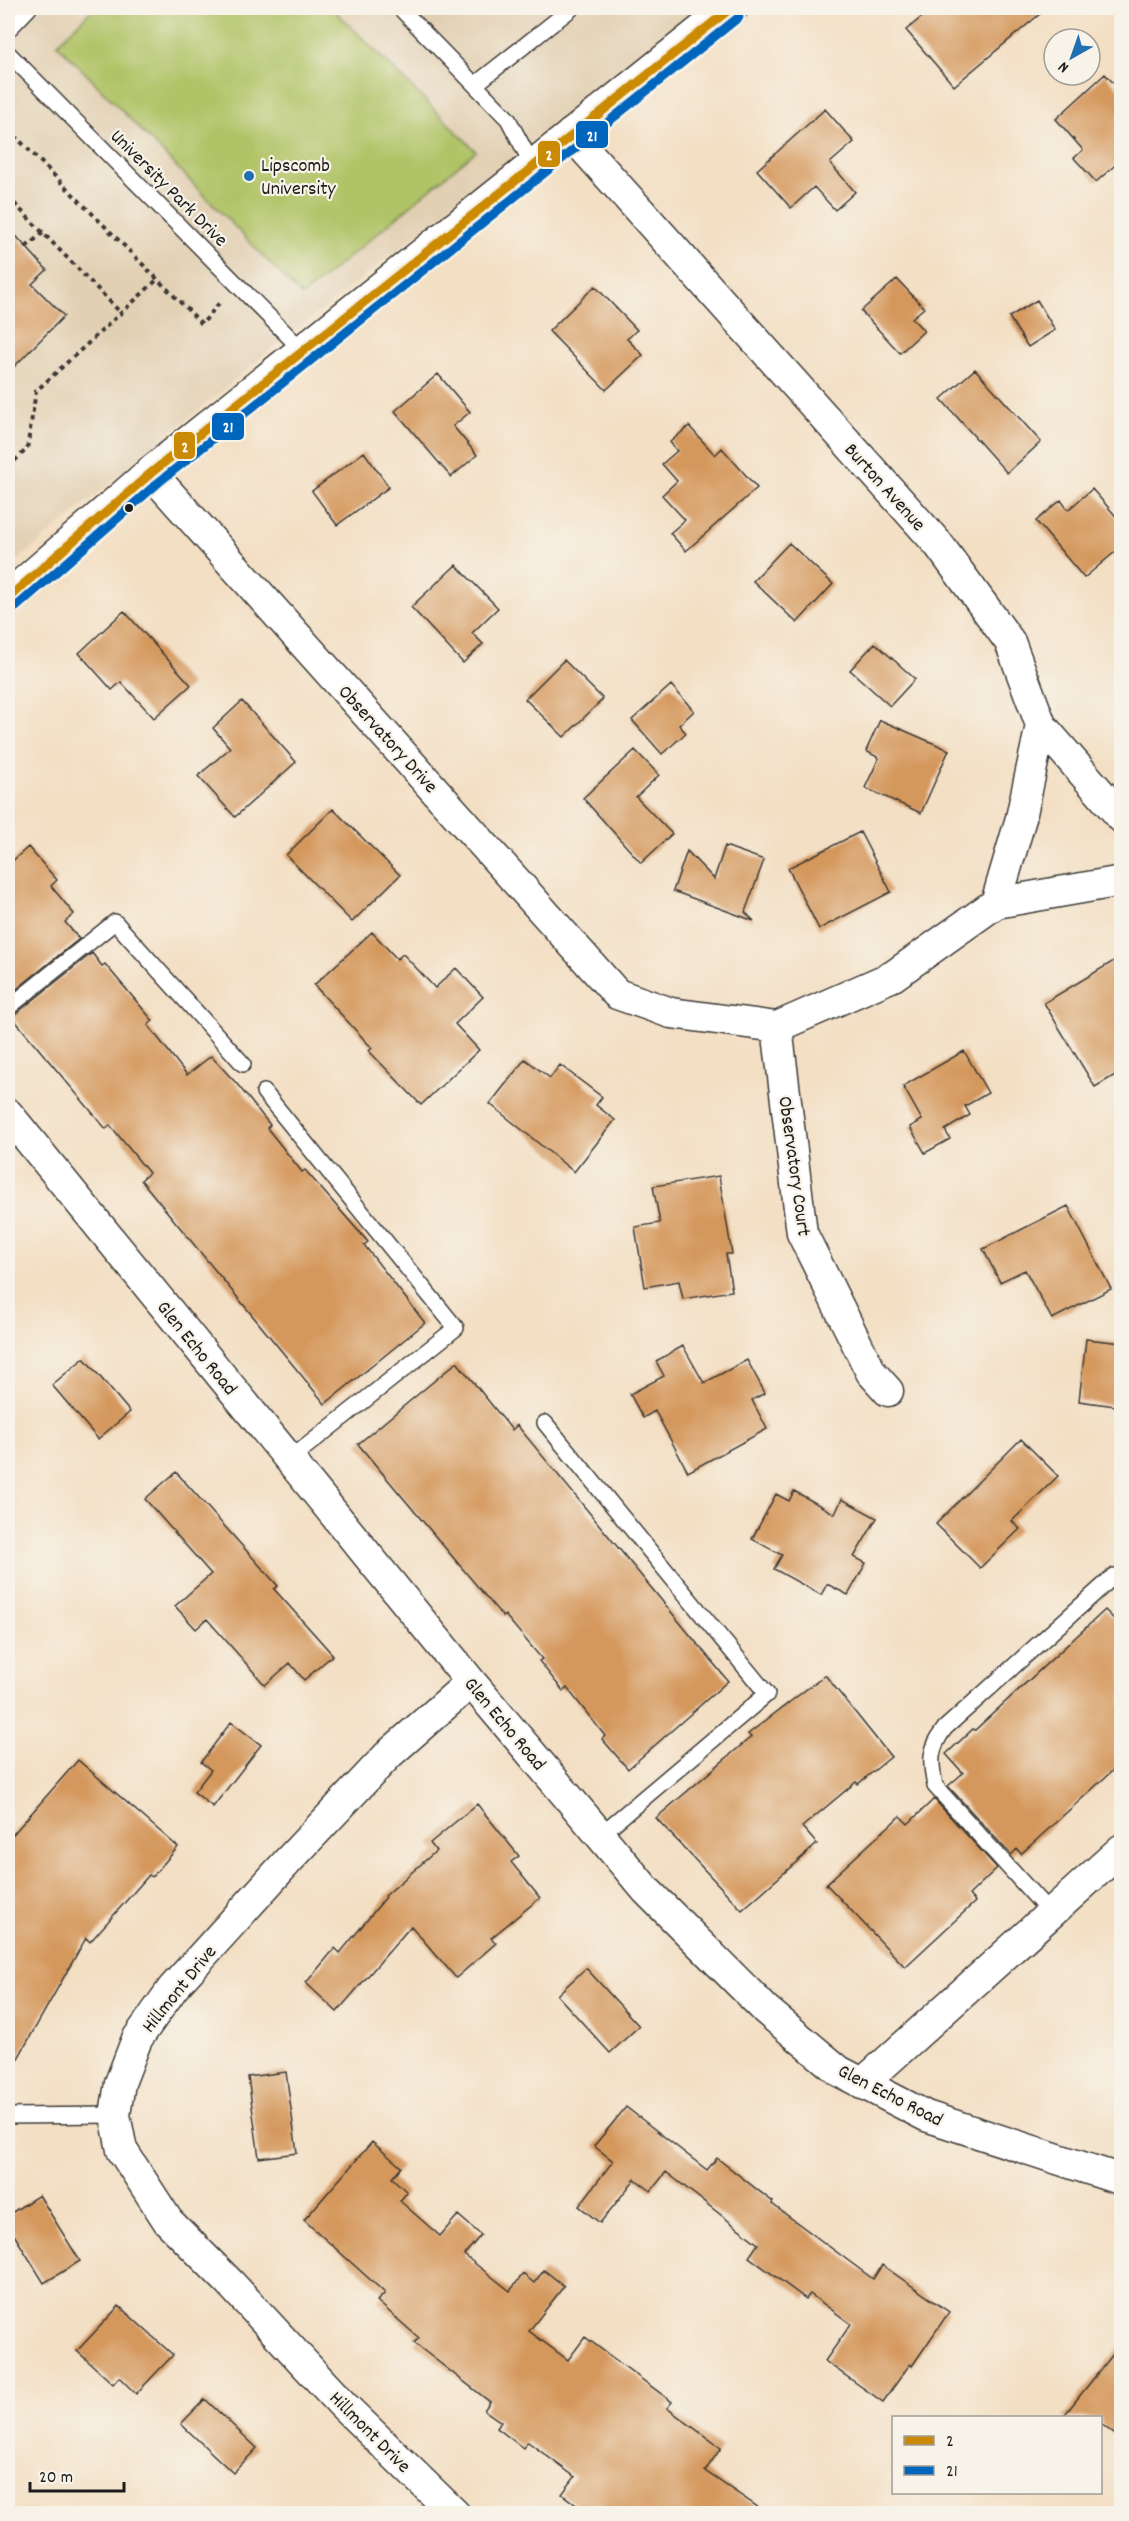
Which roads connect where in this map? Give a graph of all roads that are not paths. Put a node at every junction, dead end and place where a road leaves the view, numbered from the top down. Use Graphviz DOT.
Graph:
graph roads {
  1 [pos="29,8"];
  2 [pos="400,8"];
  3 [pos="572,8"];
  4 [pos="731,8"];
  5 [pos="8,30"];
  6 [pos="8,53"];
  7 [pos="476,84"];
  8 [pos="571,134"];
  9 [pos="533,166"];
  10 [pos="303,351"];
  11 [pos="151,473"];
  12 [pos="8,598"];
  13 [pos="1041,725"];
  14 [pos="1122,818"];
  15 [pos="1122,880"];
  16 [pos="996,903"];
  17 [pos="8,1008"];
  18 [pos="777,1027"];
  19 [pos="243,1064"];
  20 [pos="264,1092"];
  21 [pos="8,1114"];
  22 [pos="888,1391"];
  23 [pos="545,1423"];
  24 [pos="289,1460"];
  25 [pos="1119,1577"];
  26 [pos="471,1682"];
  27 [pos="600,1835"];
  28 [pos="1122,1849"];
  29 [pos="1051,1914"];
  30 [pos="862,2084"];
  31 [pos="115,2115"];
  32 [pos="8,2116"];
  33 [pos="1122,2180"];
  34 [pos="455,2514"];
  1 -- 5 [label="lane"];
  2 -- 7 [label="lane"];
  3 -- 7 [label="lane"];
  4 -- 8 [label="street"];
  6 -- 10 [label="lane, University Park Drive"];
  7 -- 9 [label="lane"];
  8 -- 9 [label="street"];
  8 -- 13 [label="street, Burton Avenue"];
  9 -- 10 [label="street"];
  10 -- 11 [label="street"];
  11 -- 12 [label="street"];
  11 -- 18 [label="street, Observatory Drive"];
  13 -- 14 [label="street"];
  13 -- 16 [label="street"];
  15 -- 16 [label="street"];
  16 -- 18 [label="street"];
  17 -- 19 [label="lane"];
  18 -- 22 [label="street, Observatory Court"];
  20 -- 24 [label="lane"];
  21 -- 24 [label="street, Glen Echo Road"];
  23 -- 27 [label="lane"];
  24 -- 26 [label="street, Glen Echo Road"];
  25 -- 29 [label="lane"];
  26 -- 27 [label="street, Glen Echo Road"];
  26 -- 31 [label="street, Hillmont Drive"];
  27 -- 30 [label="street, Glen Echo Road"];
  28 -- 29 [label="street"];
  29 -- 30 [label="street"];
  30 -- 33 [label="street, Glen Echo Road"];
  31 -- 32 [label="lane"];
  31 -- 34 [label="street, Hillmont Drive"];
}
